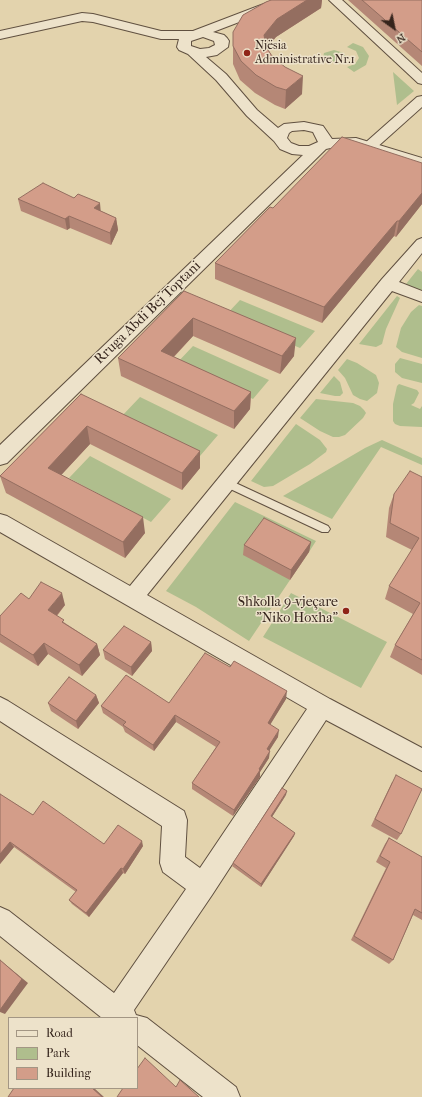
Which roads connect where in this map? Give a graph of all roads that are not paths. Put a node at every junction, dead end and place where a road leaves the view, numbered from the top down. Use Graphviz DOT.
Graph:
graph roads {
  1 [pos="284,0"];
  2 [pos="335,0"];
  3 [pos="251,13"];
  4 [pos="139,30"];
  5 [pos="194,34"];
  6 [pos="0,35"];
  7 [pos="221,46"];
  8 [pos="189,50"];
  9 [pos="221,77"];
  10 [pos="422,80"];
  11 [pos="241,100"];
  12 [pos="422,100"];
  13 [pos="311,127"];
  14 [pos="282,142"];
  15 [pos="364,144"];
  16 [pos="321,146"];
  17 [pos="422,163"];
  18 [pos="297,170"];
  19 [pos="422,243"];
  20 [pos="388,284"];
  21 [pos="422,297"];
  22 [pos="0,457"];
  23 [pos="228,483"];
  24 [pos="0,522"];
  25 [pos="324,529"];
  26 [pos="132,598"];
  27 [pos="322,706"];
  28 [pos="0,708"];
  29 [pos="422,760"];
  30 [pos="203,886"];
  31 [pos="0,920"];
  32 [pos="122,1017"];
  33 [pos="128,1017"];
  34 [pos="138,1029"];
  35 [pos="226,1097"];
  1 -- 3 [label="street"];
  2 -- 10 [label="street"];
  3 -- 5 [label="street"];
  3 -- 7 [label="street"];
  4 -- 5 [label="street"];
  4 -- 6 [label="street"];
  4 -- 8 [label="street"];
  5 -- 7 [label="street"];
  5 -- 8 [label="street"];
  7 -- 8 [label="street"];
  7 -- 9 [label="street"];
  8 -- 9 [label="street"];
  9 -- 11 [label="street"];
  11 -- 13 [label="street"];
  11 -- 14 [label="street"];
  12 -- 15 [label="street"];
  13 -- 14 [label="street"];
  13 -- 15 [label="street"];
  13 -- 16 [label="street"];
  14 -- 16 [label="street"];
  14 -- 18 [label="street"];
  15 -- 16 [label="street"];
  15 -- 17 [label="street"];
  16 -- 18 [label="street, Rruga Abdi Bej Toptani"];
  18 -- 22 [label="street, Rruga Abdi Bej Toptani"];
  19 -- 20 [label="street"];
  20 -- 21 [label="street"];
  20 -- 23 [label="street"];
  23 -- 25 [label="lane"];
  23 -- 26 [label="street"];
  24 -- 26 [label="street"];
  26 -- 27 [label="street"];
  27 -- 29 [label="street"];
  27 -- 30 [label="street"];
  28 -- 30 [label="street"];
  30 -- 33 [label="street"];
  31 -- 32 [label="street"];
  34 -- 35 [label="street"];
}
